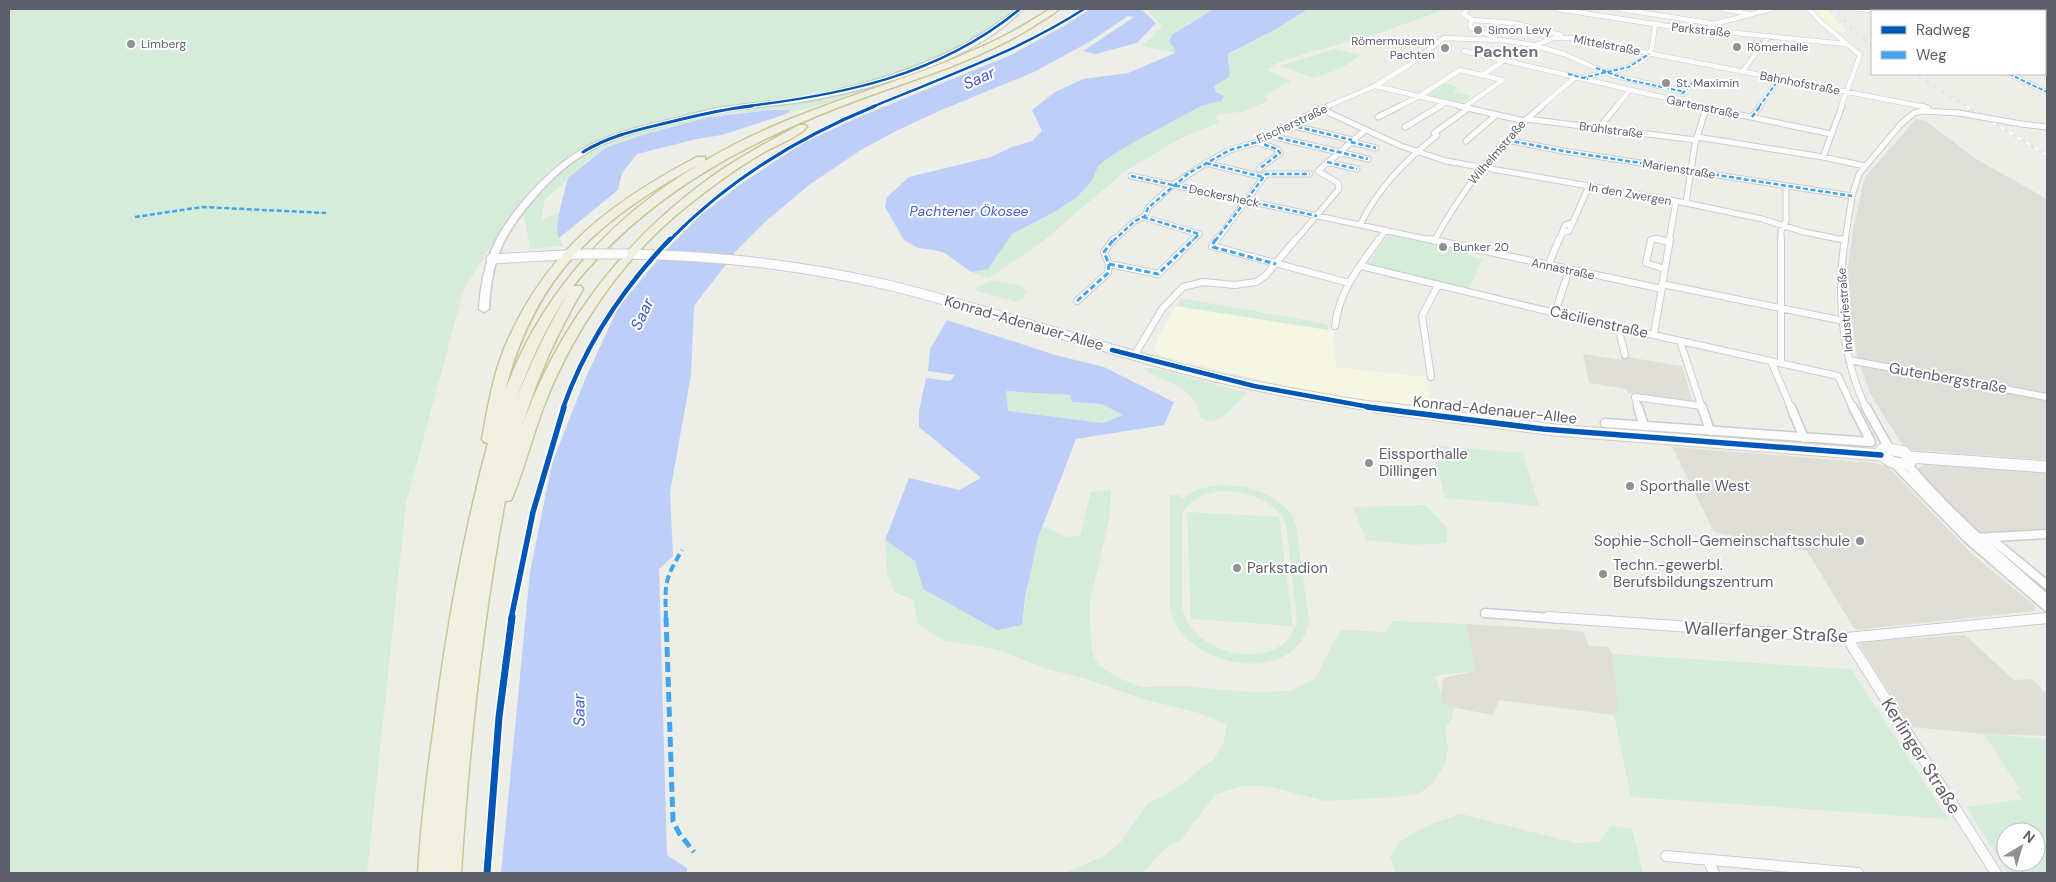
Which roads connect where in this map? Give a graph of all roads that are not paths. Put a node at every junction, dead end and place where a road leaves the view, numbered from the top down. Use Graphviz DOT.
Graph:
graph roads {
  1 [pos="1020,9"];
  2 [pos="1056,9"];
  3 [pos="1064,9"];
  4 [pos="1468,9"];
  5 [pos="1558,9"];
  6 [pos="1621,9"];
  7 [pos="1724,9"];
  8 [pos="1771,9"];
  9 [pos="1809,9"];
  10 [pos="1858,9"];
  11 [pos="1886,10"];
  12 [pos="1752,14"];
  13 [pos="1601,16"];
  14 [pos="1473,20"];
  15 [pos="1714,24"];
  16 [pos="1655,25"];
  17 [pos="1697,29"];
  18 [pos="1769,36"];
  19 [pos="1565,37"];
  20 [pos="1502,40"];
  21 [pos="1846,44"];
  22 [pos="1536,45"];
  23 [pos="1464,51"];
  24 [pos="1649,54"];
  25 [pos="1505,60"];
  26 [pos="1604,72"];
  27 [pos="1742,72"];
  28 [pos="1482,75"];
  29 [pos="2011,75"];
  30 [pos="1579,77"];
  31 [pos="1779,79"];
  32 [pos="1693,82"];
  33 [pos="1375,86"];
  34 [pos="1629,91"];
  35 [pos="1847,91"];
  36 [pos="1685,92"];
  37 [pos="2047,92"];
  38 [pos="1418,96"];
  39 [pos="1892,100"];
  40 [pos="1676,101"];
  41 [pos="1444,103"];
  42 [pos="848,104"];
  43 [pos="830,106"];
  44 [pos="1466,108"];
  45 [pos="1706,108"];
  46 [pos="1321,109"];
  47 [pos="1922,110"];
  48 [pos="1934,110"];
  49 [pos="1496,114"];
  50 [pos="1378,117"];
  51 [pos="1752,117"];
  52 [pos="1525,120"];
  53 [pos="1290,125"];
  54 [pos="1405,127"];
  55 [pos="2047,127"];
  56 [pos="1598,129"];
  57 [pos="1365,130"];
  58 [pos="1831,134"];
  59 [pos="1271,136"];
  60 [pos="1696,138"];
  61 [pos="1507,140"];
  62 [pos="1351,141"];
  63 [pos="1466,141"];
  64 [pos="1258,142"];
  65 [pos="1376,148"];
  66 [pos="1339,151"];
  67 [pos="1416,152"];
  68 [pos="1824,157"];
  69 [pos="1368,159"];
  70 [pos="1327,162"];
  71 [pos="1206,163"];
  72 [pos="1865,166"];
  73 [pos="1259,168"];
  74 [pos="1483,168"];
  75 [pos="1357,169"];
  76 [pos="1691,171"];
  77 [pos="1310,174"];
  78 [pos="1131,176"];
  79 [pos="1263,177"];
  80 [pos="1173,185"];
  81 [pos="1589,186"];
  82 [pos="1786,186"];
  83 [pos="1852,196"];
  84 [pos="1246,201"];
  85 [pos="1676,201"];
  86 [pos="1686,203"];
  87 [pos="1317,216"];
  88 [pos="1143,217"];
  89 [pos="1360,225"];
  90 [pos="1784,226"];
  91 [pos="1385,231"];
  92 [pos="1844,240"];
  93 [pos="1434,241"];
  94 [pos="1669,242"];
  95 [pos="567,254"];
  96 [pos="629,254"];
  97 [pos="491,259"];
  98 [pos="1109,264"];
  99 [pos="1276,264"];
  100 [pos="1361,266"];
  101 [pos="1548,266"];
  102 [pos="1569,270"];
  103 [pos="1665,270"];
  104 [pos="1349,283"];
  105 [pos="1438,284"];
  106 [pos="1662,286"];
  107 [pos="1077,301"];
  108 [pos="1781,308"];
  109 [pos="484,309"];
  110 [pos="1555,313"];
  111 [pos="1844,321"];
  112 [pos="1335,326"];
  113 [pos="1618,327"];
  114 [pos="1654,335"];
  115 [pos="1680,340"];
  116 [pos="1134,356"];
  117 [pos="1625,356"];
  118 [pos="1849,360"];
  119 [pos="1771,361"];
  120 [pos="1781,363"];
  121 [pos="1431,377"];
  122 [pos="2047,397"];
  123 [pos="1701,406"];
  124 [pos="1605,423"];
  125 [pos="1644,426"];
  126 [pos="1710,431"];
  127 [pos="1804,438"];
  128 [pos="1885,451"];
  129 [pos="1908,460"];
  130 [pos="1892,462"];
  131 [pos="2047,467"];
  132 [pos="486,481"];
  133 [pos="494,519"];
  134 [pos="2047,534"];
  135 [pos="1967,538"];
  136 [pos="1977,538"];
  137 [pos="1990,538"];
  138 [pos="2047,585"];
  139 [pos="2047,599"];
  140 [pos="2047,607"];
  141 [pos="1485,613"];
  142 [pos="2047,618"];
  143 [pos="1848,638"];
  144 [pos="1666,856"];
  145 [pos="1708,860"];
  146 [pos="429,873"];
  147 [pos="450,873"];
  148 [pos="1714,873"];
  149 [pos="1858,873"];
  150 [pos="1996,873"];
  1 -- 97 [label="main road"];
  2 -- 43 [label="highway"];
  3 -- 42 [label="highway"];
  4 -- 14 [label="street"];
  5 -- 13 [label="street, Parkstraße"];
  6 -- 13 [label="street"];
  6 -- 15 [label="street"];
  7 -- 12 [label="street"];
  8 -- 12 [label="street"];
  9 -- 21 [label="street"];
  10 -- 11 [label="street"];
  12 -- 15 [label="street"];
  13 -- 16 [label="street, Parkstraße"];
  14 -- 19 [label="street"];
  14 -- 20 [label="street"];
  15 -- 17 [label="street"];
  16 -- 17 [label="street, Parkstraße"];
  16 -- 24 [label="street"];
  17 -- 18 [label="street, Parkstraße"];
  18 -- 21 [label="street, Parkstraße"];
  18 -- 27 [label="street"];
  19 -- 22 [label="street, Mittelstraße"];
  19 -- 24 [label="street, Mittelstraße"];
  20 -- 22 [label="street"];
  20 -- 33 [label="street, Fischerstraße"];
  21 -- 35 [label="street"];
  22 -- 26 [label="street"];
  23 -- 25 [label="street, Gartenstraße"];
  24 -- 26 [label="street, Wilhelmstraße"];
  24 -- 27 [label="street, Bahnhofstraße"];
  25 -- 28 [label="street"];
  25 -- 30 [label="street, Gartenstraße"];
  26 -- 30 [label="street, Wilhelmstraße"];
  26 -- 36 [label="street"];
  27 -- 31 [label="street, Bahnhofstraße"];
  28 -- 38 [label="street"];
  28 -- 44 [label="street"];
  29 -- 37 [label="street"];
  30 -- 34 [label="street, Gartenstraße"];
  30 -- 52 [label="street, Wilhelmstraße"];
  31 -- 35 [label="street, Bahnhofstraße"];
  31 -- 51 [label="street"];
  32 -- 36 [label="street"];
  33 -- 38 [label="street, Brühlstraße"];
  33 -- 46 [label="street, Fischerstraße"];
  34 -- 40 [label="street, Gartenstraße"];
  34 -- 56 [label="street"];
  35 -- 39 [label="street, Bahnhofstraße"];
  35 -- 58 [label="street"];
  36 -- 40 [label="street"];
  38 -- 41 [label="street, Brühlstraße"];
  38 -- 50 [label="street"];
  39 -- 47 [label="street, Bahnhofstraße"];
  39 -- 48 [label="street, Bahnhofstraße"];
  40 -- 45 [label="street, Gartenstraße"];
  41 -- 44 [label="street, Brühlstraße"];
  41 -- 54 [label="street"];
  42 -- 96 [label="highway"];
  42 -- 133 [label="highway"];
  43 -- 95 [label="highway"];
  43 -- 132 [label="highway"];
  44 -- 49 [label="street, Brühlstraße"];
  44 -- 67 [label="street"];
  45 -- 51 [label="street, Gartenstraße"];
  45 -- 60 [label="street"];
  46 -- 53 [label="street, Fischerstraße"];
  46 -- 57 [label="street, In den Zwergen"];
  47 -- 48 [label="street"];
  47 -- 72 [label="street, Industriestraße"];
  48 -- 55 [label="street, bridge"];
  49 -- 52 [label="street, Brühlstraße"];
  49 -- 63 [label="street"];
  51 -- 58 [label="street, Gartenstraße"];
  52 -- 56 [label="street, Brühlstraße"];
  52 -- 61 [label="street, Wilhelmstraße"];
  53 -- 59 [label="street, Fischerstraße"];
  53 -- 62 [label="street"];
  56 -- 60 [label="street, Brühlstraße"];
  57 -- 62 [label="street"];
  57 -- 67 [label="street, In den Zwergen"];
  58 -- 68 [label="street"];
  59 -- 64 [label="street, Fischerstraße"];
  59 -- 66 [label="street"];
  60 -- 68 [label="street, Brühlstraße"];
  60 -- 76 [label="street"];
  61 -- 74 [label="street, Wilhelmstraße"];
  61 -- 76 [label="street, Marienstraße"];
  62 -- 65 [label="street"];
  62 -- 66 [label="street"];
  64 -- 71 [label="street, Fischerstraße"];
  64 -- 73 [label="street"];
  66 -- 69 [label="street"];
  66 -- 70 [label="street"];
  67 -- 74 [label="street, In den Zwergen"];
  67 -- 89 [label="street"];
  68 -- 72 [label="street, Brühlstraße"];
  70 -- 75 [label="street"];
  70 -- 87 [label="street"];
  71 -- 79 [label="street"];
  71 -- 80 [label="street, Fischerstraße"];
  72 -- 83 [label="street, Industriestraße"];
  74 -- 81 [label="street, In den Zwergen"];
  74 -- 93 [label="street, Wilhelmstraße"];
  76 -- 82 [label="street, Marienstraße"];
  76 -- 86 [label="street"];
  77 -- 79 [label="street"];
  78 -- 80 [label="street, Deckersheck"];
  79 -- 84 [label="street"];
  80 -- 84 [label="street, Deckersheck"];
  80 -- 88 [label="street, Fischerstraße"];
  81 -- 85 [label="street, In den Zwergen"];
  81 -- 101 [label="street"];
  82 -- 83 [label="street, Marienstraße"];
  82 -- 90 [label="street"];
  83 -- 92 [label="street, Industriestraße"];
  84 -- 87 [label="street, Deckersheck"];
  84 -- 99 [label="street"];
  85 -- 86 [label="street, In den Zwergen"];
  85 -- 94 [label="street"];
  86 -- 90 [label="street, In den Zwergen"];
  87 -- 89 [label="street, Annastraße"];
  87 -- 99 [label="street"];
  88 -- 98 [label="street, Fischerstraße"];
  88 -- 98 [label="street"];
  89 -- 91 [label="street, Annastraße"];
  90 -- 92 [label="street, In den Zwergen"];
  90 -- 108 [label="street"];
  91 -- 93 [label="street, Annastraße"];
  91 -- 100 [label="street"];
  92 -- 111 [label="street, Industriestraße"];
  93 -- 101 [label="street, Annastraße"];
  94 -- 103 [label="street"];
  94 -- 103 [label="street"];
  95 -- 96 [label="street, Konrad-Adenauer-Allee, bridge"];
  95 -- 97 [label="street, Konrad-Adenauer-Allee"];
  95 -- 132 [label="highway"];
  96 -- 116 [label="street, Konrad-Adenauer-Allee"];
  96 -- 133 [label="highway"];
  97 -- 109 [label="main road"];
  98 -- 107 [label="street, Fischerstraße"];
  99 -- 104 [label="street"];
  99 -- 116 [label="street"];
  100 -- 104 [label="street"];
  100 -- 105 [label="street, Cäcilienstraße"];
  101 -- 102 [label="street, Annastraße"];
  102 -- 106 [label="street, Annastraße"];
  102 -- 110 [label="street"];
  103 -- 106 [label="street"];
  104 -- 112 [label="street"];
  105 -- 110 [label="street, Cäcilienstraße"];
  105 -- 121 [label="street"];
  106 -- 108 [label="street, Annastraße"];
  106 -- 114 [label="street"];
  108 -- 111 [label="street, Annastraße"];
  108 -- 120 [label="street"];
  110 -- 113 [label="street, Cäcilienstraße"];
  111 -- 118 [label="street, Industriestraße"];
  113 -- 114 [label="street, Cäcilienstraße"];
  113 -- 117 [label="street"];
  114 -- 115 [label="street, Cäcilienstraße"];
  115 -- 119 [label="street, Cäcilienstraße"];
  115 -- 123 [label="street"];
  116 -- 128 [label="street, Konrad-Adenauer-Allee"];
  118 -- 122 [label="street, Gutenbergstraße"];
  118 -- 128 [label="street, Industriestraße"];
  119 -- 120 [label="street, Cäcilienstraße"];
  119 -- 127 [label="street"];
  120 -- 127 [label="street, Cäcilienstraße"];
  123 -- 125 [label="street"];
  123 -- 126 [label="street"];
  124 -- 125 [label="street"];
  125 -- 126 [label="street"];
  126 -- 127 [label="street"];
  128 -- 129 [label="street"];
  128 -- 130 [label="street"];
  129 -- 130 [label="street"];
  129 -- 131 [label="street"];
  129 -- 136 [label="street"];
  130 -- 135 [label="street"];
  132 -- 146 [label="highway"];
  133 -- 147 [label="highway"];
  134 -- 137 [label="street"];
  135 -- 136 [label="street"];
  135 -- 140 [label="street"];
  136 -- 137 [label="street"];
  136 -- 139 [label="street"];
  137 -- 138 [label="street"];
  141 -- 143 [label="street, Wallerfanger Straße"];
  142 -- 143 [label="street, Wallerfanger Straße"];
  143 -- 150 [label="street, Kerlinger Straße"];
  144 -- 145 [label="street"];
  145 -- 148 [label="street"];
  145 -- 149 [label="street"];
}
